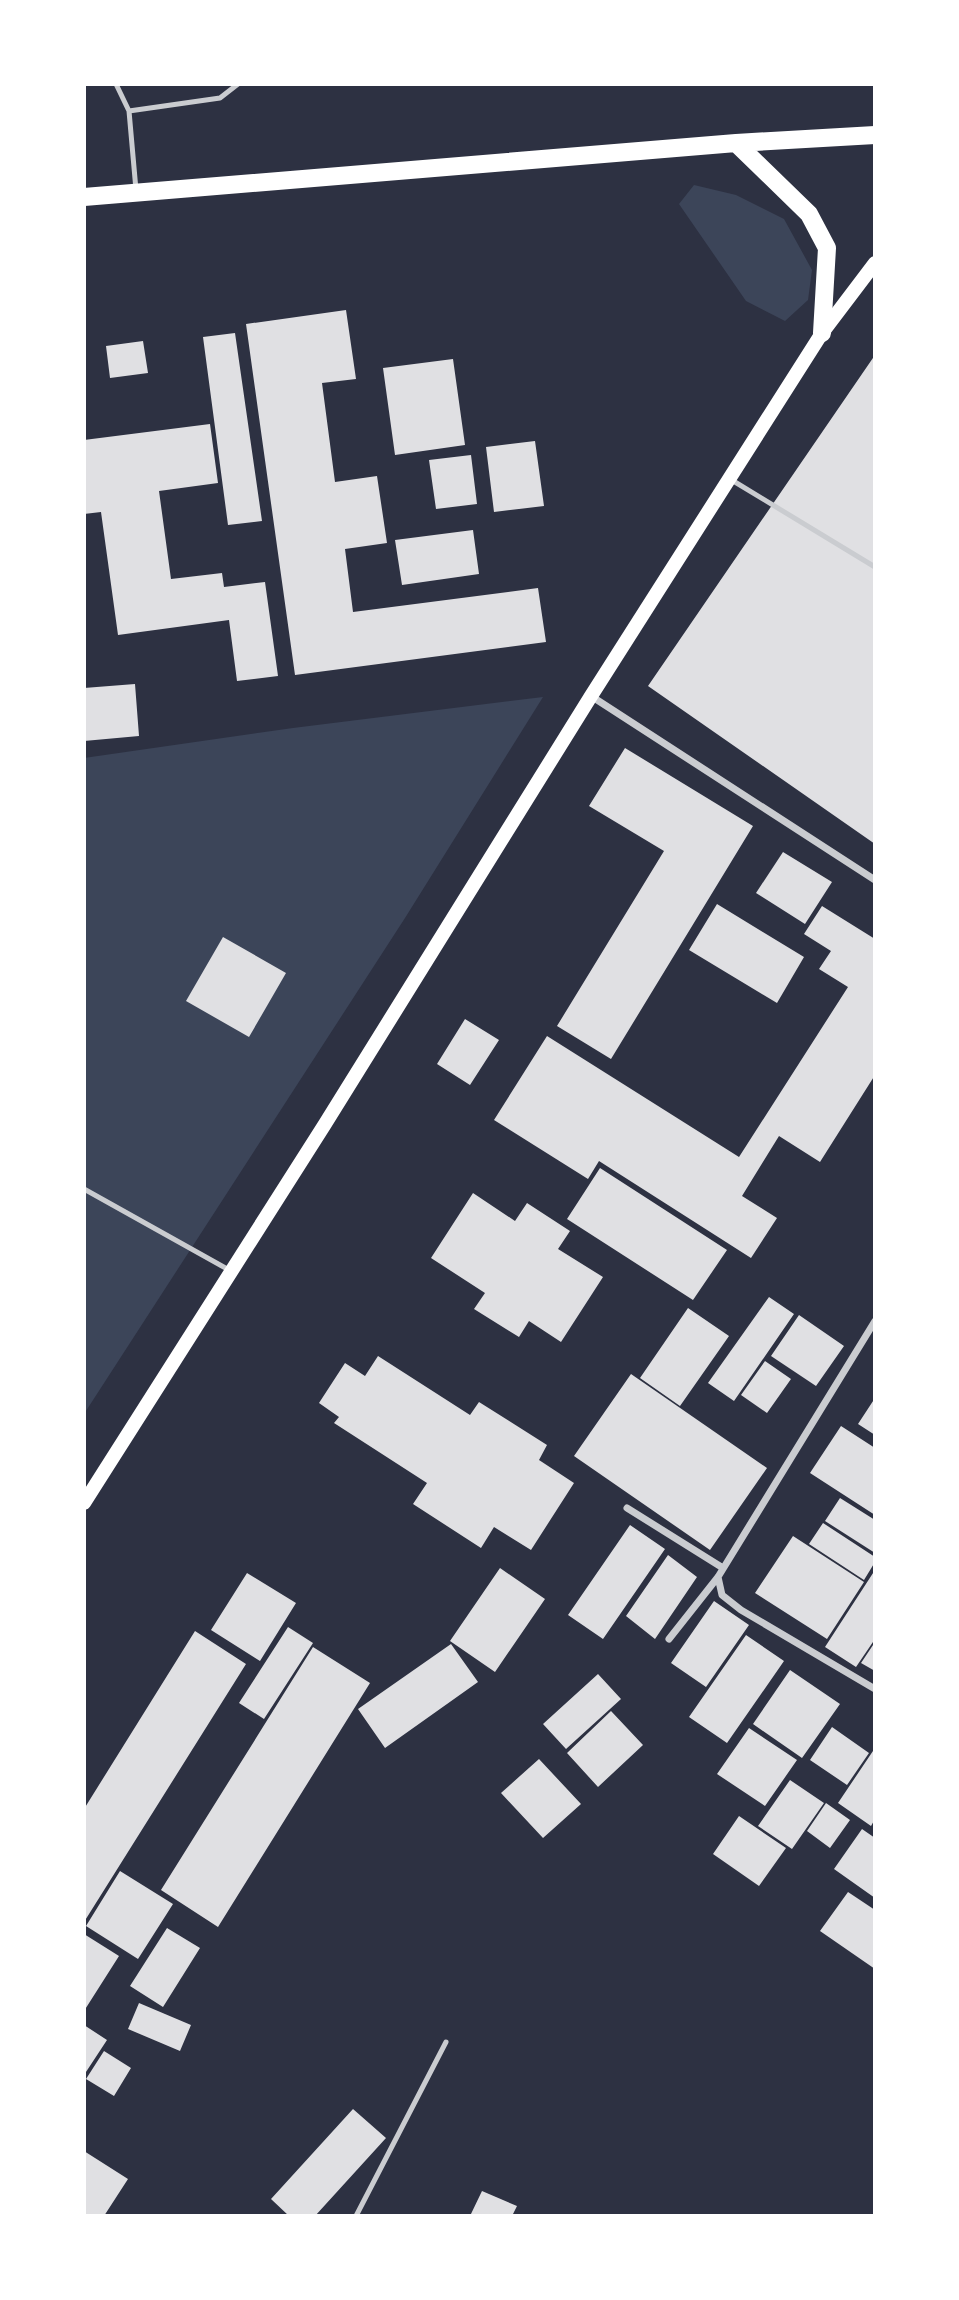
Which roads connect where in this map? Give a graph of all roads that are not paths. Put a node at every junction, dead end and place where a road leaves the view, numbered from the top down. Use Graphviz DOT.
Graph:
graph roads {
  1 [pos="116,84"];
  2 [pos="239,84"];
  3 [pos="130,111"];
  4 [pos="875,135"];
  5 [pos="736,144"];
  6 [pos="136,193"];
  7 [pos="84,197"];
  8 [pos="875,262"];
  9 [pos="822,333"];
  10 [pos="730,479"];
  11 [pos="875,567"];
  12 [pos="591,696"];
  13 [pos="875,880"];
  14 [pos="84,1189"];
  15 [pos="231,1271"];
  16 [pos="875,1321"];
  17 [pos="84,1503"];
  18 [pos="627,1508"];
  19 [pos="723,1568"];
  20 [pos="718,1577"];
  21 [pos="669,1639"];
  22 [pos="875,1689"];
  23 [pos="446,2042"];
  24 [pos="356,2216"];
  1 -- 3 [label="lane"];
  2 -- 3 [label="lane"];
  3 -- 6 [label="lane"];
  4 -- 5 [label="main road"];
  5 -- 6 [label="main road"];
  5 -- 9 [label="main road"];
  6 -- 7 [label="main road"];
  8 -- 9 [label="main road"];
  9 -- 10 [label="main road"];
  10 -- 11 [label="lane"];
  10 -- 12 [label="main road"];
  12 -- 13 [label="street"];
  12 -- 15 [label="main road"];
  14 -- 15 [label="lane"];
  15 -- 17 [label="main road"];
  16 -- 19 [label="street"];
  18 -- 19 [label="street"];
  19 -- 20 [label="street"];
  20 -- 21 [label="street"];
  20 -- 22 [label="street"];
  23 -- 24 [label="lane"];
}
